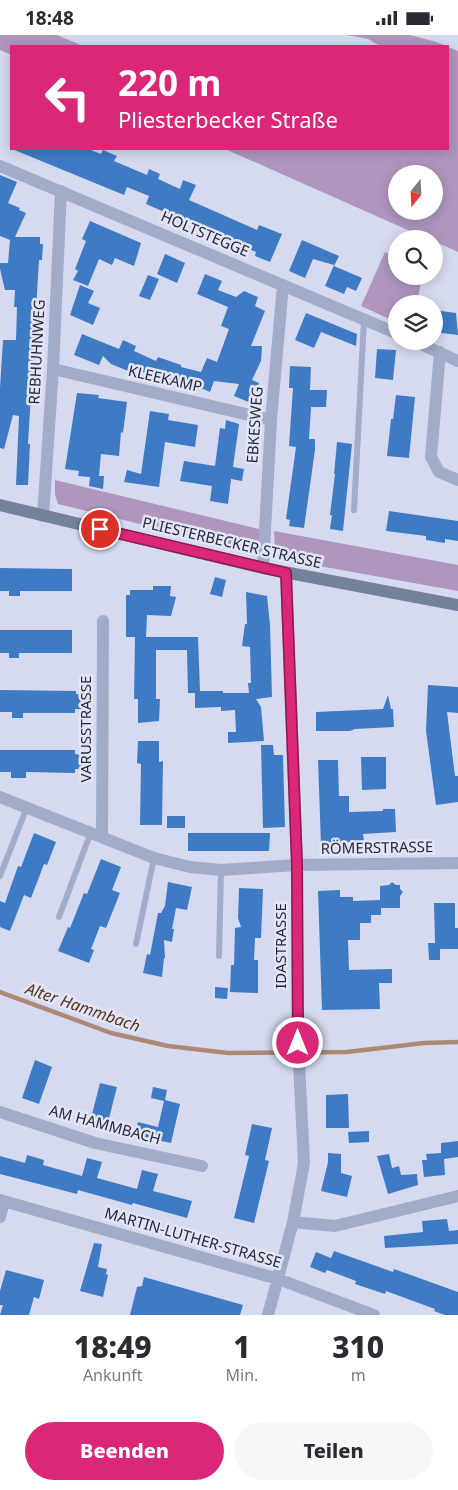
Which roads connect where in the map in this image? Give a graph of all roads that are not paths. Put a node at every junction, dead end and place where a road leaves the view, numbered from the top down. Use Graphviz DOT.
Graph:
graph roads {
  1 [pos="0,166"];
  2 [pos="61,191"];
  3 [pos="283,285"];
  4 [pos="364,320"];
  5 [pos="388,330"];
  6 [pos="435,350"];
  7 [pos="440,352"];
  8 [pos="458,361"];
  9 [pos="53,369"];
  10 [pos="271,420"];
  11 [pos="458,480"];
  12 [pos="0,505"];
  13 [pos="354,510"];
  14 [pos="43,516"];
  15 [pos="263,568"];
  16 [pos="286,573"];
  17 [pos="458,605"];
  18 [pos="103,621"];
  19 [pos="0,797"];
  20 [pos="27,807"];
  21 [pos="97,834"];
  22 [pos="154,858"];
  23 [pos="458,863"];
  24 [pos="297,865"];
  25 [pos="222,869"];
  26 [pos="0,876"];
  27 [pos="58,917"];
  28 [pos="136,944"];
  29 [pos="219,956"];
  30 [pos="0,1112"];
  31 [pos="202,1166"];
  32 [pos="458,1196"];
  33 [pos="2,1201"];
  34 [pos="0,1217"];
  35 [pos="293,1222"];
  36 [pos="278,1279"];
  37 [pos="268,1315"];
  38 [pos="374,1315"];
  1 -- 2 [label="street, HOLTSTEGGE"];
  2 -- 3 [label="street, HOLTSTEGGE"];
  2 -- 9 [label="street, REBHUHNWEG"];
  3 -- 4 [label="street, HOLTSTEGGE"];
  3 -- 10 [label="street, EBKESWEG"];
  4 -- 5 [label="street, HOLTSTEGGE"];
  4 -- 13 [label="lane"];
  6 -- 7 [label="street"];
  7 -- 8 [label="street"];
  7 -- 11 [label="street"];
  9 -- 10 [label="street, KLEEKAMP"];
  9 -- 14 [label="street, REBHUHNWEG"];
  10 -- 15 [label="street, EBKESWEG"];
  12 -- 14 [label="main road, PLIESTERBECKER STRASSE"];
  14 -- 15 [label="main road, PLIESTERBECKER STRASSE"];
  15 -- 16 [label="main road, PLIESTERBECKER STRASSE"];
  16 -- 17 [label="main road, PLIESTERBECKER STRASSE"];
  16 -- 24 [label="street, IDASTRASSE"];
  18 -- 21 [label="street, VARUSSTRASSE"];
  19 -- 20 [label="street, RÖMERSTRASSE"];
  20 -- 21 [label="street, RÖMERSTRASSE"];
  20 -- 26 [label="lane"];
  21 -- 22 [label="street, RÖMERSTRASSE"];
  21 -- 27 [label="lane"];
  22 -- 25 [label="street, RÖMERSTRASSE"];
  22 -- 28 [label="lane"];
  23 -- 24 [label="street, RÖMERSTRASSE"];
  24 -- 25 [label="street, RÖMERSTRASSE"];
  24 -- 35 [label="street, IDASTRASSE"];
  25 -- 29 [label="lane"];
  30 -- 31 [label="street, AM HAMMBACH"];
  32 -- 35 [label="street"];
  33 -- 34 [label="street"];
  33 -- 36 [label="street, MARTIN-LUTHER-STRASSE"];
  35 -- 36 [label="street, IDASTRASSE"];
  36 -- 37 [label="street, IDASTRASSE"];
  36 -- 38 [label="street, MARTIN-LUTHER-STRASSE"];
}
